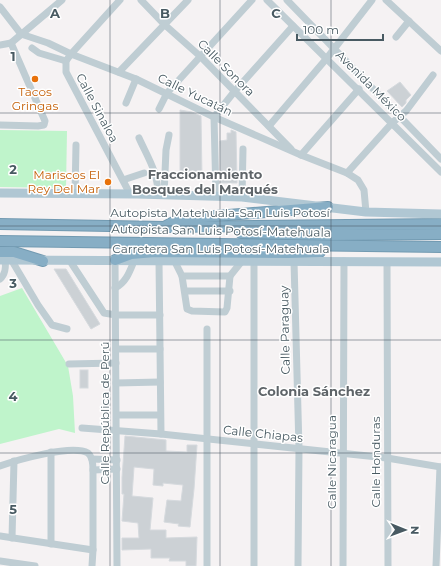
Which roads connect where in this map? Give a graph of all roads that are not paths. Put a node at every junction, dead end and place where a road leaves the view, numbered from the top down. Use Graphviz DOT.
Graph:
graph roads {
  1 [pos="62,0"];
  2 [pos="120,0"];
  3 [pos="141,0"];
  4 [pos="188,0"];
  5 [pos="252,0"];
  6 [pos="267,0"];
  7 [pos="287,0"];
  8 [pos="372,0"];
  9 [pos="386,0"];
  10 [pos="0,7"];
  11 [pos="409,21"];
  12 [pos="165,25"];
  13 [pos="293,26"];
  14 [pos="21,34"];
  15 [pos="396,37"];
  16 [pos="11,43"];
  17 [pos="0,45"];
  18 [pos="32,48"];
  19 [pos="334,48"];
  20 [pos="441,51"];
  21 [pos="71,54"];
  22 [pos="201,57"];
  23 [pos="327,58"];
  24 [pos="66,61"];
  25 [pos="119,72"];
  26 [pos="433,75"];
  27 [pos="136,79"];
  28 [pos="359,89"];
  29 [pos="234,92"];
  30 [pos="167,93"];
  31 [pos="126,103"];
  32 [pos="159,109"];
  33 [pos="400,116"];
  34 [pos="214,117"];
  35 [pos="392,123"];
  36 [pos="0,125"];
  37 [pos="269,126"];
  38 [pos="169,135"];
  39 [pos="139,138"];
  40 [pos="76,145"];
  41 [pos="243,149"];
  42 [pos="294,152"];
  43 [pos="301,155"];
  44 [pos="441,159"];
  45 [pos="441,172"];
  46 [pos="144,173"];
  47 [pos="347,173"];
  48 [pos="123,180"];
  49 [pos="0,193"];
  50 [pos="75,194"];
  51 [pos="130,194"];
  52 [pos="161,195"];
  53 [pos="216,196"];
  54 [pos="242,197"];
  55 [pos="328,207"];
  56 [pos="441,207"];
  57 [pos="366,212"];
  58 [pos="437,214"];
  59 [pos="0,219"];
  60 [pos="0,224"];
  61 [pos="441,224"];
  62 [pos="32,225"];
  63 [pos="168,226"];
  64 [pos="284,230"];
  65 [pos="441,234"];
  66 [pos="0,241"];
  67 [pos="441,246"];
  68 [pos="289,253"];
  69 [pos="4,258"];
  70 [pos="115,260"];
  71 [pos="43,261"];
  72 [pos="70,261"];
  73 [pos="134,261"];
  74 [pos="159,261"];
  75 [pos="242,261"];
  76 [pos="254,261"];
  77 [pos="344,261"];
  78 [pos="175,262"];
  79 [pos="386,262"];
  80 [pos="441,262"];
  81 [pos="182,276"];
  82 [pos="230,276"];
  83 [pos="0,279"];
  84 [pos="116,288"];
  85 [pos="185,290"];
  86 [pos="230,292"];
  87 [pos="116,315"];
  88 [pos="160,315"];
  89 [pos="67,329"];
  90 [pos="207,329"];
  91 [pos="116,349"];
  92 [pos="160,349"];
  93 [pos="116,363"];
  94 [pos="69,364"];
  95 [pos="116,382"];
  96 [pos="160,382"];
  97 [pos="116,415"];
  98 [pos="160,415"];
  99 [pos="82,428"];
  100 [pos="116,430"];
  101 [pos="161,434"];
  102 [pos="207,439"];
  103 [pos="254,444"];
  104 [pos="299,449"];
  105 [pos="51,452"];
  106 [pos="343,454"];
  107 [pos="387,458"];
  108 [pos="92,459"];
  109 [pos="117,460"];
  110 [pos="14,461"];
  111 [pos="0,466"];
  112 [pos="441,467"];
  113 [pos="117,469"];
  114 [pos="93,470"];
  115 [pos="0,536"];
  116 [pos="12,538"];
  117 [pos="51,544"];
  118 [pos="93,550"];
  119 [pos="0,561"];
  120 [pos="34,566"];
  121 [pos="92,566"];
  122 [pos="117,566"];
  123 [pos="207,566"];
  124 [pos="254,566"];
  125 [pos="298,566"];
  126 [pos="343,566"];
  127 [pos="388,566"];
  128 [pos="436,566"];
  1 -- 14 [label="street"];
  2 -- 21 [label="street, Calle Sinaloa"];
  3 -- 12 [label="street, Calle Sonora"];
  4 -- 12 [label="street"];
  5 -- 22 [label="street"];
  6 -- 13 [label="street, Avenida México"];
  7 -- 19 [label="street, Avenida México"];
  8 -- 19 [label="street"];
  9 -- 11 [label="street"];
  10 -- 14 [label="street"];
  11 -- 15 [label="street"];
  11 -- 20 [label="street"];
  12 -- 22 [label="street, Calle Sonora"];
  12 -- 25 [label="street"];
  13 -- 23 [label="street, Avenida México"];
  13 -- 29 [label="street"];
  14 -- 16 [label="street"];
  14 -- 21 [label="street, Calle Yucatán"];
  16 -- 17 [label="street"];
  16 -- 36 [label="street"];
  18 -- 24 [label="street"];
  19 -- 23 [label="street"];
  19 -- 33 [label="street, Avenida México"];
  21 -- 24 [label="street, Calle Sinaloa"];
  21 -- 25 [label="street, Calle Yucatán"];
  22 -- 29 [label="street, Calle Sonora"];
  22 -- 30 [label="street"];
  23 -- 28 [label="street, Avenida México"];
  23 -- 37 [label="street"];
  24 -- 48 [label="street, Calle Sinaloa"];
  25 -- 27 [label="street, Calle Yucatán"];
  26 -- 33 [label="street"];
  27 -- 30 [label="street, Calle Yucatán"];
  27 -- 31 [label="street"];
  28 -- 35 [label="street, Avenida México"];
  28 -- 43 [label="street"];
  29 -- 34 [label="street"];
  29 -- 37 [label="street, Calle Sonora"];
  30 -- 32 [label="street"];
  30 -- 34 [label="street, Calle Yucatán"];
  33 -- 35 [label="street"];
  33 -- 44 [label="street, Avenida México"];
  34 -- 42 [label="street, Calle Yucatán"];
  34 -- 53 [label="street"];
  35 -- 45 [label="street, Avenida México"];
  35 -- 47 [label="street"];
  37 -- 42 [label="street, Calle Sonora"];
  38 -- 52 [label="street"];
  39 -- 52 [label="street"];
  40 -- 50 [label="street"];
  41 -- 54 [label="street"];
  42 -- 43 [label="street, Calle Yucatán"];
  43 -- 47 [label="street, Calle Yucatán"];
  46 -- 48 [label="street"];
  47 -- 57 [label="street, Calle Yucatán"];
  48 -- 51 [label="street, Calle Sinaloa"];
  49 -- 50 [label="main road"];
  50 -- 51 [label="main road"];
  51 -- 52 [label="main road"];
  52 -- 53 [label="main road"];
  53 -- 54 [label="main road"];
  54 -- 55 [label="main road"];
  55 -- 57 [label="main road"];
  55 -- 63 [label="highway"];
  56 -- 58 [label="main road"];
  57 -- 58 [label="main road"];
  59 -- 62 [label="highway"];
  60 -- 62 [label="highway, Autopista Matehuala-San Luis Potosí"];
  61 -- 64 [label="highway, Autopista Matehuala-San Luis Potosí"];
  62 -- 63 [label="highway, Autopista Matehuala-San Luis Potosí"];
  63 -- 64 [label="highway"];
  64 -- 65 [label="highway"];
  66 -- 68 [label="highway, Autopista San Luis Potosí-Matehuala"];
  67 -- 68 [label="highway"];
  68 -- 70 [label="highway"];
  68 -- 76 [label="main road, Carretera San Luis Potosí-Matehuala"];
  68 -- 77 [label="main road, Carretera San Luis Potosí-Matehuala"];
  68 -- 104 [label="street, Calle Paraguay"];
  69 -- 71 [label="main road, Carretera San Luis Potosí-Matehuala"];
  69 -- 71 [label="highway"];
  69 -- 83 [label="street"];
  69 -- 89 [label="street"];
  70 -- 72 [label="main road, Carretera San Luis Potosí-Matehuala"];
  70 -- 73 [label="main road, Carretera San Luis Potosí-Matehuala"];
  70 -- 84 [label="street, Calle República de Perú"];
  71 -- 72 [label="main road, Carretera San Luis Potosí-Matehuala"];
  72 -- 87 [label="street"];
  73 -- 74 [label="main road, Carretera San Luis Potosí-Matehuala"];
  73 -- 84 [label="street"];
  74 -- 78 [label="main road, Carretera San Luis Potosí-Matehuala"];
  74 -- 88 [label="street"];
  75 -- 76 [label="main road, Carretera San Luis Potosí-Matehuala"];
  75 -- 78 [label="main road, Carretera San Luis Potosí-Matehuala"];
  75 -- 82 [label="street"];
  76 -- 103 [label="street"];
  77 -- 79 [label="main road, Carretera San Luis Potosí-Matehuala"];
  77 -- 106 [label="street, Calle Nicaragua"];
  78 -- 81 [label="street"];
  79 -- 80 [label="main road, Carretera San Luis Potosí-Matehuala"];
  79 -- 107 [label="street, Calle Honduras"];
  81 -- 82 [label="street"];
  81 -- 85 [label="street"];
  82 -- 86 [label="street"];
  84 -- 87 [label="street, Calle República de Perú"];
  85 -- 86 [label="street"];
  85 -- 86 [label="street"];
  87 -- 88 [label="street"];
  87 -- 91 [label="street, Calle República de Perú"];
  88 -- 92 [label="street"];
  90 -- 102 [label="street"];
  91 -- 92 [label="street"];
  91 -- 93 [label="street, Calle República de Perú"];
  92 -- 96 [label="street"];
  93 -- 94 [label="street"];
  93 -- 95 [label="street, Calle República de Perú"];
  95 -- 96 [label="street"];
  95 -- 97 [label="street, Calle República de Perú"];
  96 -- 98 [label="street"];
  97 -- 98 [label="street"];
  97 -- 100 [label="street, Calle República de Perú"];
  98 -- 101 [label="street"];
  99 -- 100 [label="street, Calle Chiapas"];
  100 -- 101 [label="street, Calle Chiapas"];
  100 -- 109 [label="street, Calle República de Perú"];
  101 -- 102 [label="street, Calle Chiapas"];
  102 -- 103 [label="street, Calle Chiapas"];
  102 -- 123 [label="street"];
  103 -- 104 [label="street, Calle Chiapas"];
  103 -- 124 [label="street"];
  104 -- 106 [label="street, Calle Chiapas"];
  104 -- 125 [label="street, Calle Paraguay"];
  105 -- 108 [label="street"];
  105 -- 110 [label="street"];
  105 -- 117 [label="street"];
  106 -- 107 [label="street, Calle Chiapas"];
  106 -- 126 [label="street, Calle Nicaragua"];
  107 -- 112 [label="street, Calle Chiapas"];
  107 -- 127 [label="street, Calle Honduras"];
  108 -- 109 [label="street"];
  108 -- 114 [label="street"];
  109 -- 113 [label="street, Calle República de Perú"];
  110 -- 111 [label="street"];
  110 -- 116 [label="street"];
  112 -- 128 [label="street"];
  113 -- 114 [label="street"];
  113 -- 122 [label="street, Calle República de Perú"];
  114 -- 118 [label="street"];
  115 -- 116 [label="street"];
  116 -- 117 [label="street"];
  117 -- 118 [label="street"];
  118 -- 121 [label="street"];
  119 -- 120 [label="street"];
}
